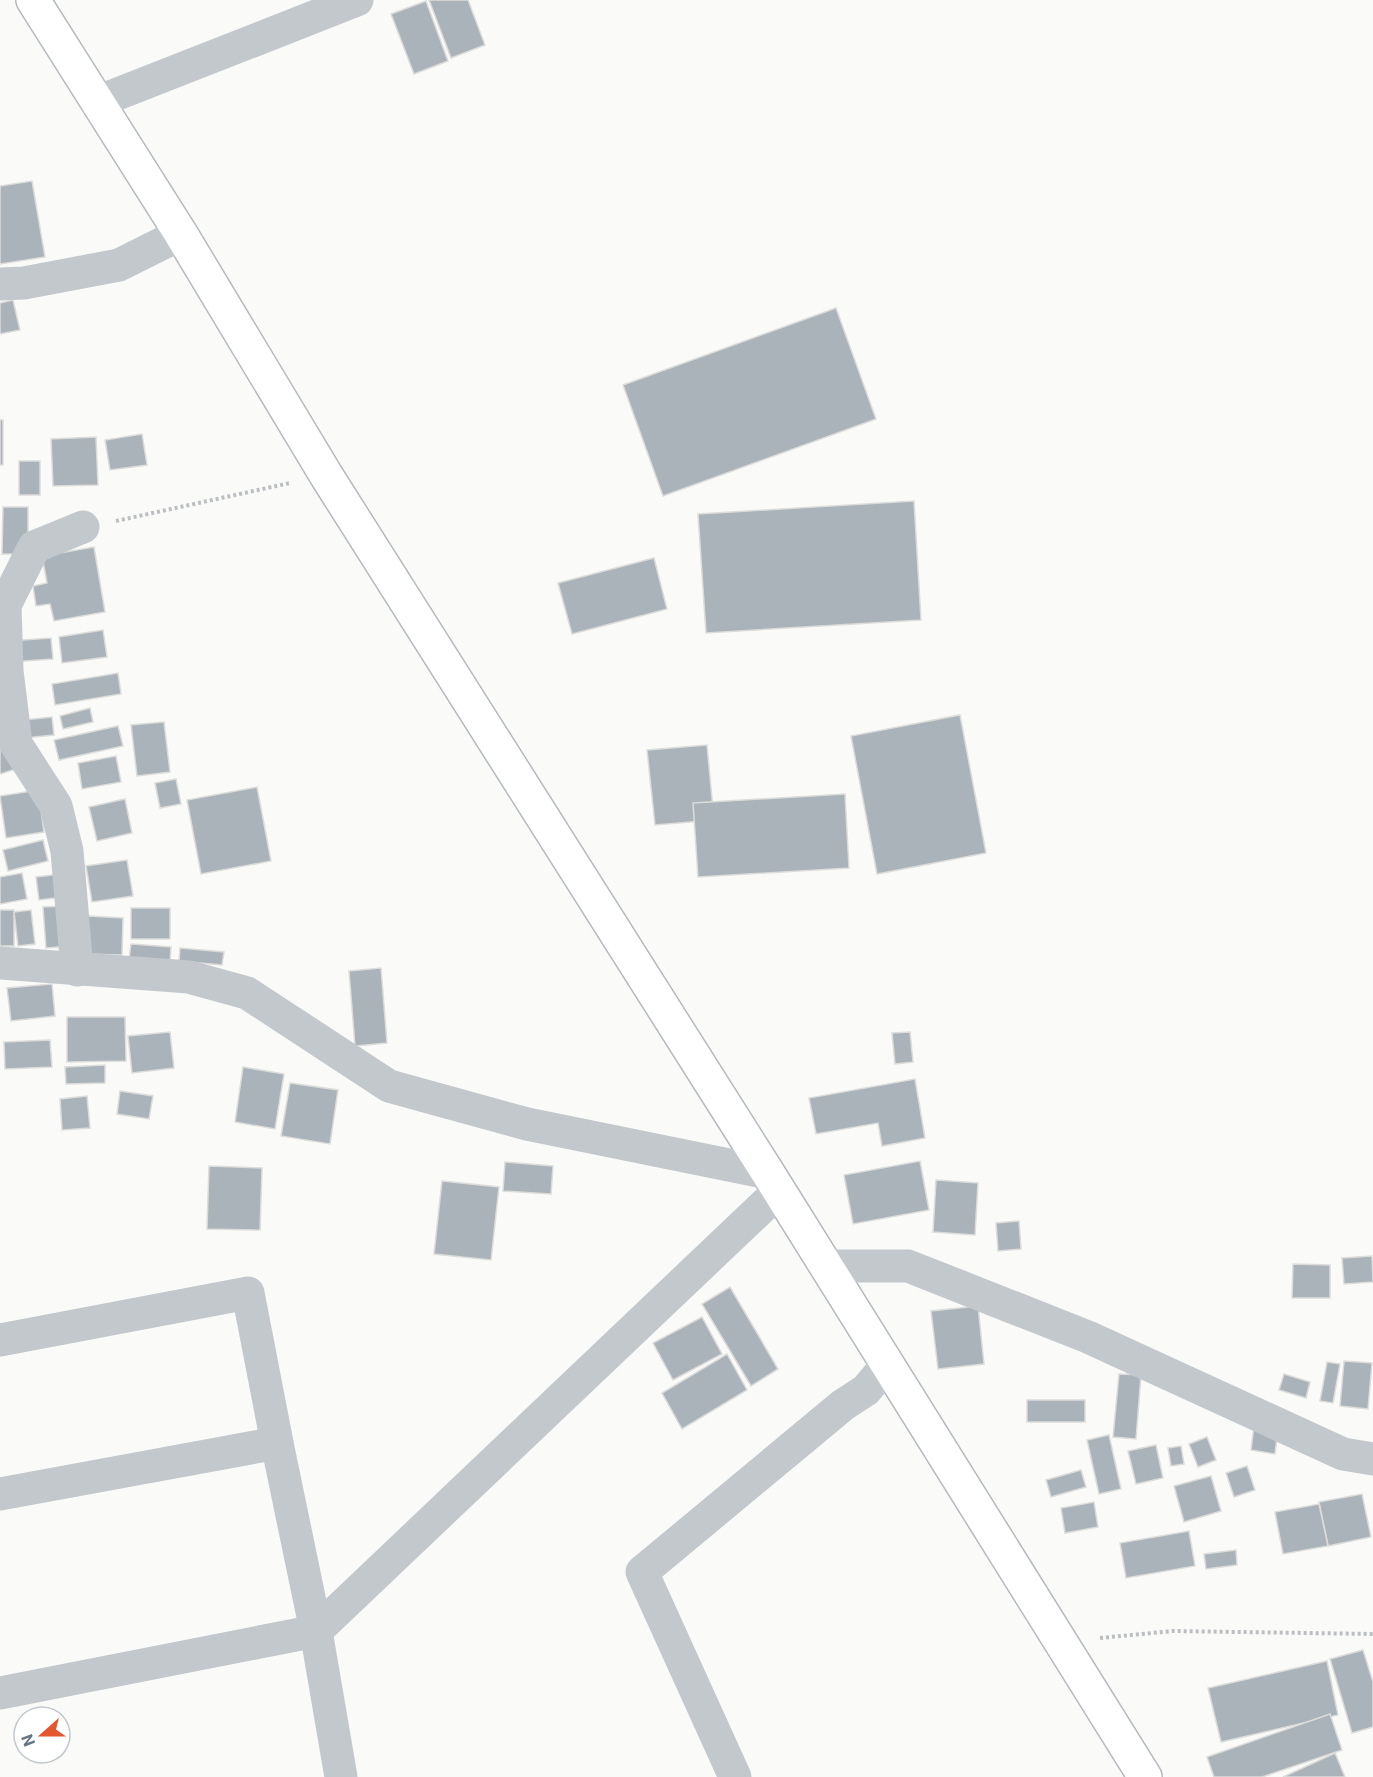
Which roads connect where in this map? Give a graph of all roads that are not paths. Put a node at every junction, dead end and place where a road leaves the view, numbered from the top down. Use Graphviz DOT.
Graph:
graph roads {
  1 [pos="33,0"];
  2 [pos="357,0"];
  3 [pos="97,102"];
  4 [pos="181,234"];
  5 [pos="0,284"];
  6 [pos="83,527"];
  7 [pos="2,605"];
  8 [pos="0,963"];
  9 [pos="77,969"];
  10 [pos="773,1182"];
  11 [pos="826,1266"];
  12 [pos="0,1340"];
  13 [pos="887,1365"];
  14 [pos="278,1443"];
  15 [pos="1373,1459"];
  16 [pos="0,1494"];
  17 [pos="316,1631"];
  18 [pos="0,1693"];
  19 [pos="341,1777"];
  20 [pos="735,1777"];
  21 [pos="1145,1777"];
  1 -- 3 [label="main road"];
  2 -- 3 [label="street"];
  3 -- 4 [label="main road"];
  4 -- 5 [label="street"];
  4 -- 10 [label="main road"];
  6 -- 7 [label="street"];
  7 -- 9 [label="street"];
  8 -- 9 [label="street"];
  9 -- 10 [label="street"];
  10 -- 11 [label="main road"];
  10 -- 17 [label="street"];
  11 -- 13 [label="main road"];
  11 -- 15 [label="street"];
  12 -- 14 [label="street"];
  13 -- 20 [label="street"];
  13 -- 21 [label="main road"];
  14 -- 16 [label="street"];
  14 -- 17 [label="street"];
  17 -- 18 [label="street"];
  17 -- 19 [label="street"];
}
